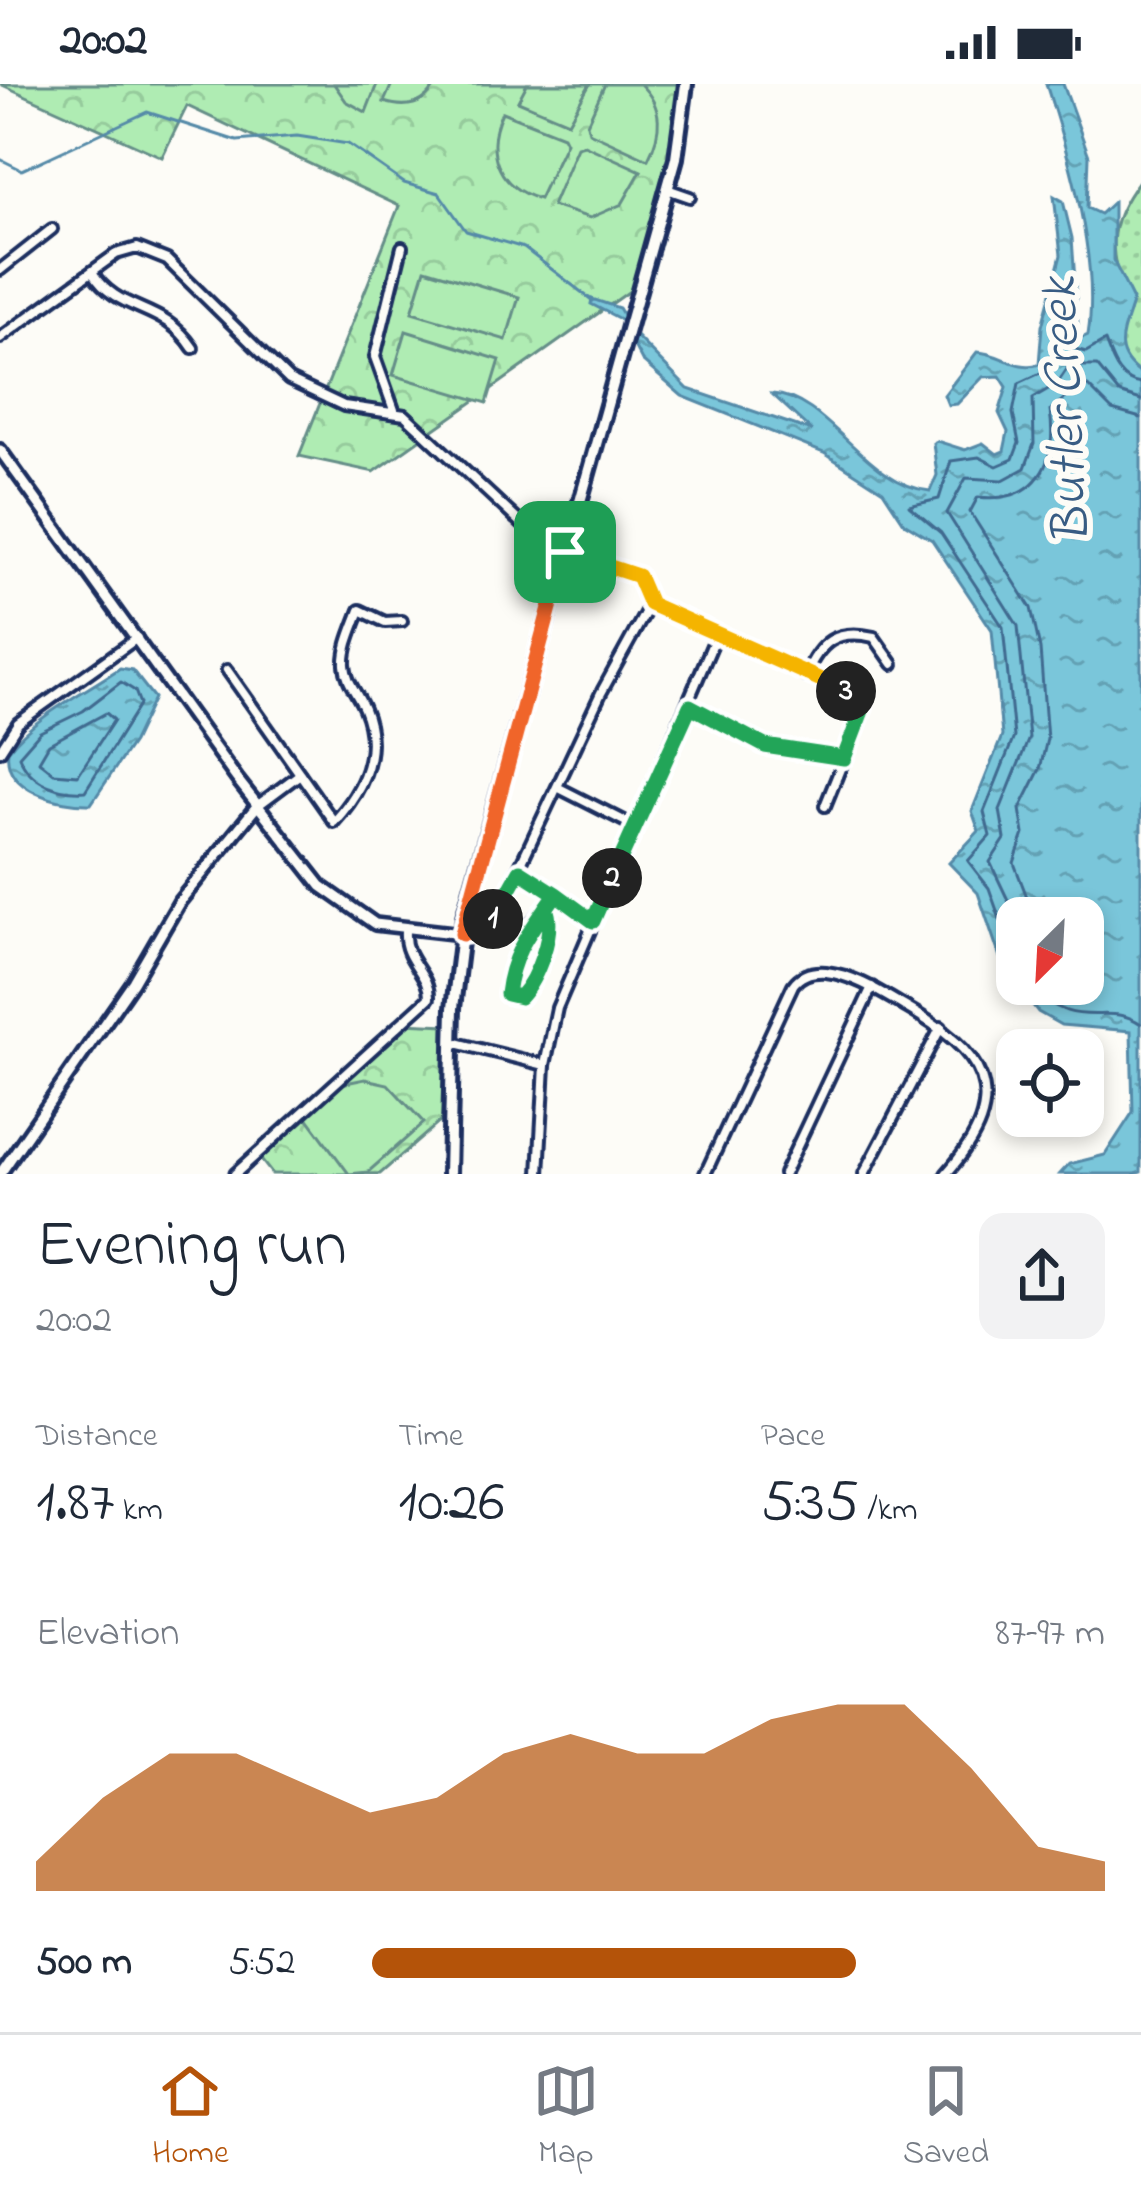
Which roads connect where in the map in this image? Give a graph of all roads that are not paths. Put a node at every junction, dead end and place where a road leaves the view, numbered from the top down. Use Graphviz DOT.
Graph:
graph roads {
  1 [pos="686,84"];
  2 [pos="668,189"];
  3 [pos="690,197"];
  4 [pos="52,229"];
  5 [pos="402,247"];
  6 [pos="0,270"];
  7 [pos="92,272"];
  8 [pos="0,338"];
  9 [pos="194,348"];
  10 [pos="394,410"];
  11 [pos="0,450"];
  12 [pos="565,552"];
  13 [pos="650,604"];
  14 [pos="402,621"];
  15 [pos="716,636"];
  16 [pos="137,638"];
  17 [pos="893,664"];
  18 [pos="227,670"];
  19 [pos="805,676"];
  20 [pos="690,706"];
  21 [pos="0,751"];
  22 [pos="844,758"];
  23 [pos="300,774"];
  24 [pos="561,789"];
  25 [pos="257,806"];
  26 [pos="825,806"];
  27 [pos="635,826"];
  28 [pos="520,871"];
  29 [pos="556,894"];
  30 [pos="546,908"];
  31 [pos="593,921"];
  32 [pos="405,932"];
  33 [pos="462,934"];
  34 [pos="872,987"];
  35 [pos="941,1027"];
  36 [pos="452,1042"];
  37 [pos="545,1065"];
  38 [pos="0,1174"];
  39 [pos="235,1174"];
  40 [pos="449,1174"];
  41 [pos="538,1174"];
  42 [pos="705,1174"];
  43 [pos="784,1174"];
  44 [pos="864,1174"];
  45 [pos="946,1174"];
  1 -- 2 [label="main road"];
  2 -- 3 [label="street"];
  2 -- 12 [label="main road"];
  4 -- 6 [label="street"];
  5 -- 10 [label="street"];
  7 -- 8 [label="street"];
  7 -- 9 [label="street"];
  7 -- 10 [label="street"];
  10 -- 12 [label="street"];
  11 -- 16 [label="street"];
  12 -- 13 [label="street"];
  12 -- 33 [label="main road"];
  13 -- 15 [label="street"];
  13 -- 24 [label="street"];
  14 -- 23 [label="street"];
  15 -- 19 [label="street"];
  15 -- 20 [label="street"];
  16 -- 21 [label="street"];
  16 -- 25 [label="street"];
  17 -- 19 [label="street"];
  18 -- 23 [label="street"];
  19 -- 22 [label="street"];
  20 -- 22 [label="street"];
  20 -- 27 [label="street"];
  22 -- 26 [label="street"];
  23 -- 25 [label="street"];
  24 -- 27 [label="street"];
  24 -- 28 [label="street"];
  25 -- 32 [label="street"];
  25 -- 38 [label="street"];
  27 -- 31 [label="street"];
  28 -- 29 [label="street"];
  28 -- 33 [label="street"];
  29 -- 30 [label="street"];
  29 -- 31 [label="street"];
  30 -- 30 [label="street"];
  31 -- 37 [label="street"];
  32 -- 33 [label="street"];
  32 -- 39 [label="street"];
  33 -- 36 [label="main road"];
  34 -- 35 [label="street"];
  34 -- 42 [label="street"];
  34 -- 43 [label="street"];
  35 -- 44 [label="street"];
  35 -- 45 [label="street"];
  36 -- 37 [label="street"];
  36 -- 40 [label="main road"];
  37 -- 41 [label="street"];
}
